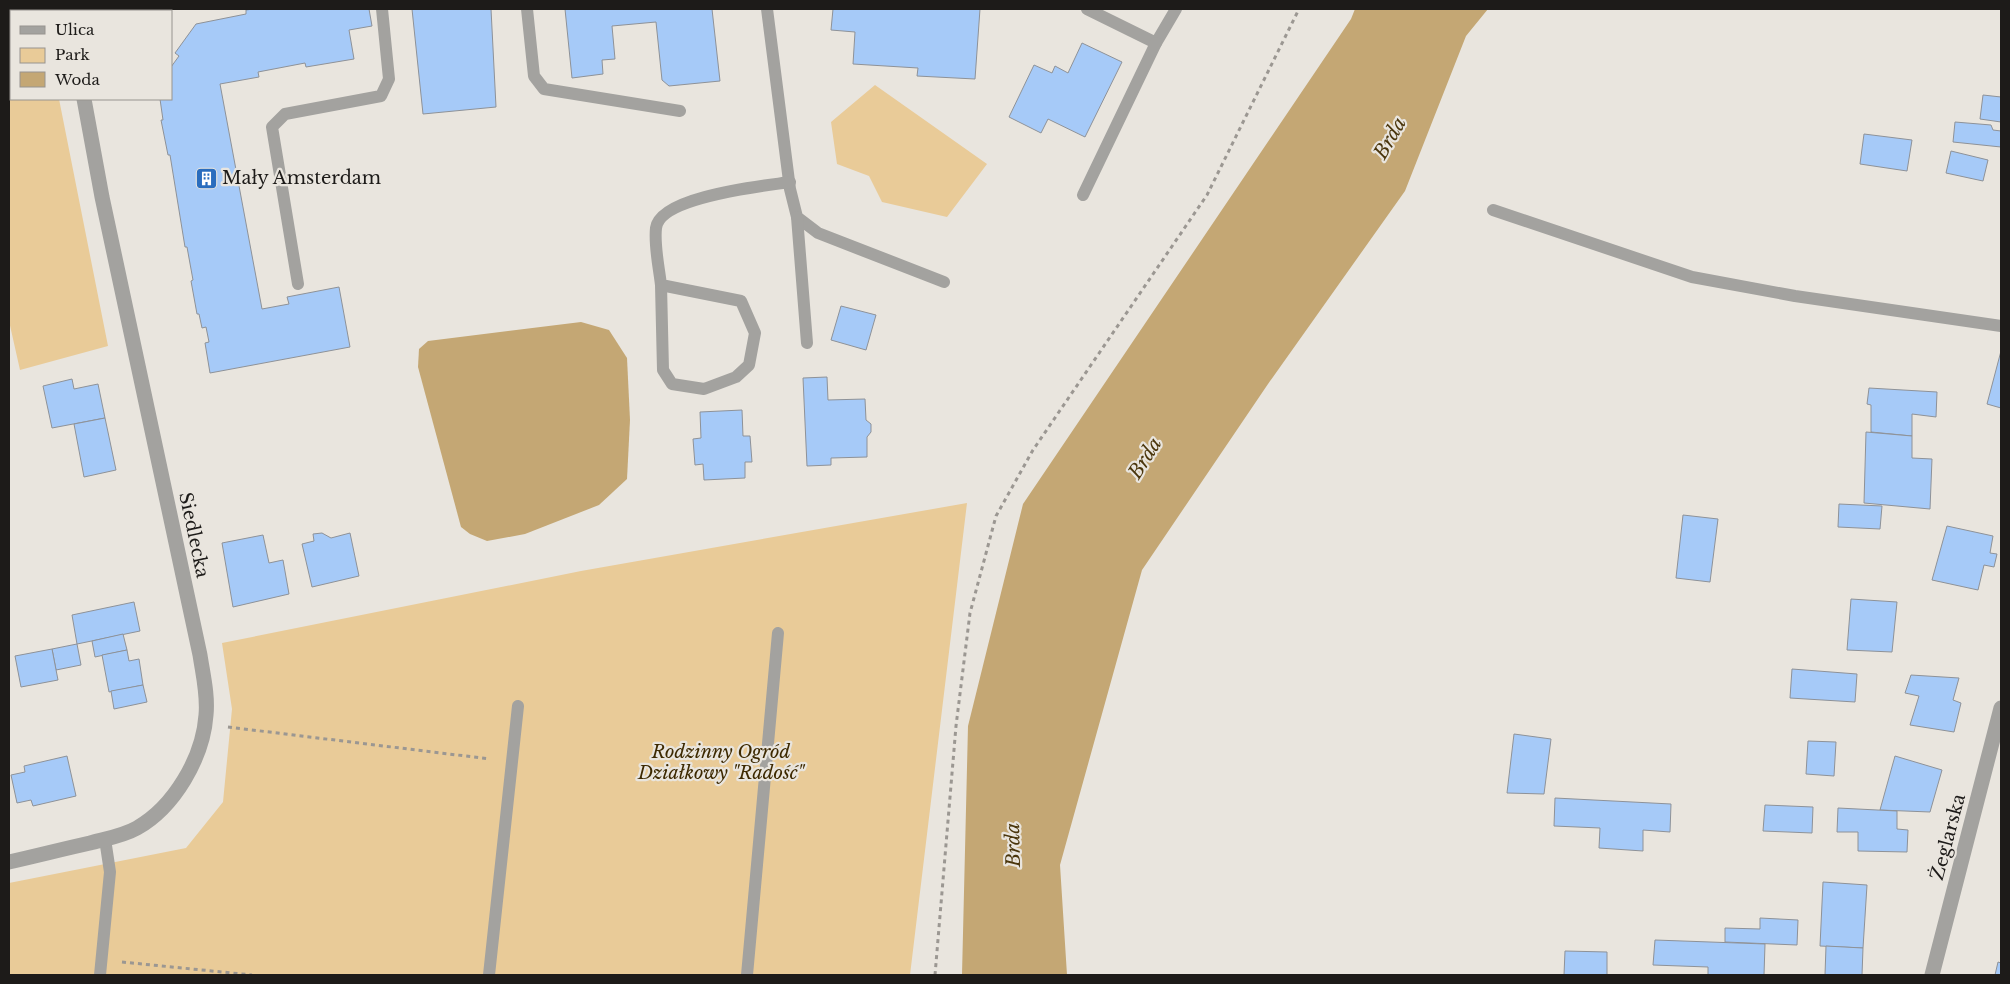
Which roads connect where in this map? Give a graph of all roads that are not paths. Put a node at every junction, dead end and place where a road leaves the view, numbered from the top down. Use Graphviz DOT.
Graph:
graph roads {
  1 [pos="382,9"];
  2 [pos="527,9"];
  3 [pos="767,9"];
  4 [pos="1087,9"];
  5 [pos="1176,9"];
  6 [pos="1156,43"];
  7 [pos="84,100"];
  8 [pos="680,112"];
  9 [pos="790,182"];
  10 [pos="1083,196"];
  11 [pos="1493,210"];
  12 [pos="797,217"];
  13 [pos="944,282"];
  14 [pos="298,284"];
  15 [pos="661,285"];
  16 [pos="2001,326"];
  17 [pos="807,343"];
  18 [pos="778,632"];
  19 [pos="518,706"];
  20 [pos="2001,708"];
  21 [pos="105,839"];
  22 [pos="9,862"];
  23 [pos="100,975"];
  24 [pos="489,975"];
  25 [pos="747,975"];
  26 [pos="1932,975"];
  1 -- 14 [label="lane"];
  2 -- 8 [label="lane"];
  3 -- 9 [label="lane"];
  4 -- 6 [label="lane"];
  5 -- 6 [label="lane"];
  6 -- 10 [label="lane"];
  7 -- 21 [label="street, Siedlecka"];
  9 -- 12 [label="lane"];
  9 -- 15 [label="lane"];
  11 -- 16 [label="lane"];
  12 -- 13 [label="lane"];
  12 -- 17 [label="lane"];
  15 -- 15 [label="lane"];
  18 -- 25 [label="lane"];
  19 -- 24 [label="lane"];
  20 -- 26 [label="street, Żeglarska"];
  21 -- 22 [label="street, Siedlecka"];
  21 -- 23 [label="lane"];
}
